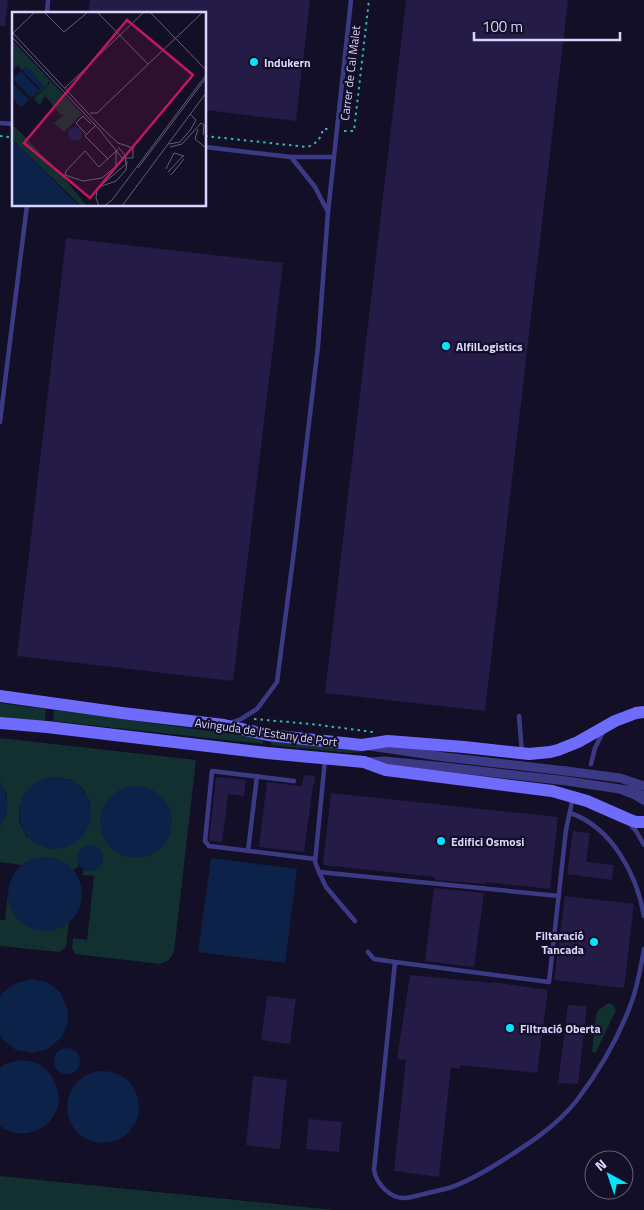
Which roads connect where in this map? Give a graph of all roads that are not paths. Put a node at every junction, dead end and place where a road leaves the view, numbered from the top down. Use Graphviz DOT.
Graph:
graph roads {
  1 [pos="351,0"];
  2 [pos="206,148"];
  3 [pos="291,157"];
  4 [pos="334,157"];
  5 [pos="26,206"];
  6 [pos="328,212"];
  7 [pos="0,422"];
  8 [pos="0,696"];
  9 [pos="644,712"];
  10 [pos="519,716"];
  11 [pos="615,721"];
  12 [pos="0,723"];
  13 [pos="224,725"];
  14 [pos="362,745"];
  15 [pos="522,754"];
  16 [pos="326,759"];
  17 [pos="364,762"];
  18 [pos="591,764"];
  19 [pos="257,776"];
  20 [pos="294,781"];
  21 [pos="606,786"];
  22 [pos="644,786"];
  23 [pos="574,796"];
  24 [pos="644,796"];
  25 [pos="644,804"];
  26 [pos="570,813"];
  27 [pos="620,816"];
  28 [pos="644,822"];
  29 [pos="644,845"];
  30 [pos="248,851"];
  31 [pos="316,860"];
  32 [pos="319,872"];
  33 [pos="559,896"];
  34 [pos="644,916"];
  35 [pos="356,921"];
  36 [pos="644,949"];
  37 [pos="368,952"];
  38 [pos="395,962"];
  1 -- 4 [label="lane, Carrer de Cal Malet"];
  2 -- 3 [label="lane"];
  3 -- 4 [label="lane"];
  3 -- 6 [label="lane"];
  4 -- 6 [label="lane, Carrer de Cal Malet"];
  5 -- 7 [label="lane"];
  6 -- 13 [label="lane, Carrer de Cal Malet"];
  8 -- 13 [label="street, Avinguda de l'Estany de Port"];
  9 -- 11 [label="street, Avinguda de l'Estany de Port"];
  10 -- 15 [label="lane"];
  11 -- 15 [label="street, Avinguda de l'Estany de Port"];
  11 -- 18 [label="lane"];
  12 -- 16 [label="street, Avinguda de l'Estany de Port"];
  13 -- 14 [label="street, Avinguda de l'Estany de Port"];
  14 -- 15 [label="street, Avinguda de l'Estany de Port"];
  14 -- 22 [label="street, bridge"];
  16 -- 17 [label="street, Avinguda de l'Estany de Port"];
  16 -- 31 [label="lane"];
  17 -- 21 [label="street"];
  17 -- 23 [label="street, Avinguda de l'Estany de Port"];
  19 -- 20 [label="lane"];
  19 -- 30 [label="lane"];
  19 -- 30 [label="lane"];
  21 -- 24 [label="street"];
  21 -- 25 [label="lane"];
  23 -- 26 [label="lane"];
  23 -- 27 [label="street, Avinguda de l'Estany de Port"];
  26 -- 33 [label="lane"];
  26 -- 34 [label="lane"];
  27 -- 28 [label="street, Avinguda de l'Estany de Port"];
  27 -- 29 [label="lane"];
  30 -- 31 [label="lane"];
  31 -- 32 [label="lane"];
  32 -- 33 [label="lane"];
  32 -- 35 [label="lane"];
  33 -- 38 [label="lane"];
  36 -- 38 [label="lane"];
  37 -- 38 [label="lane"];
}
